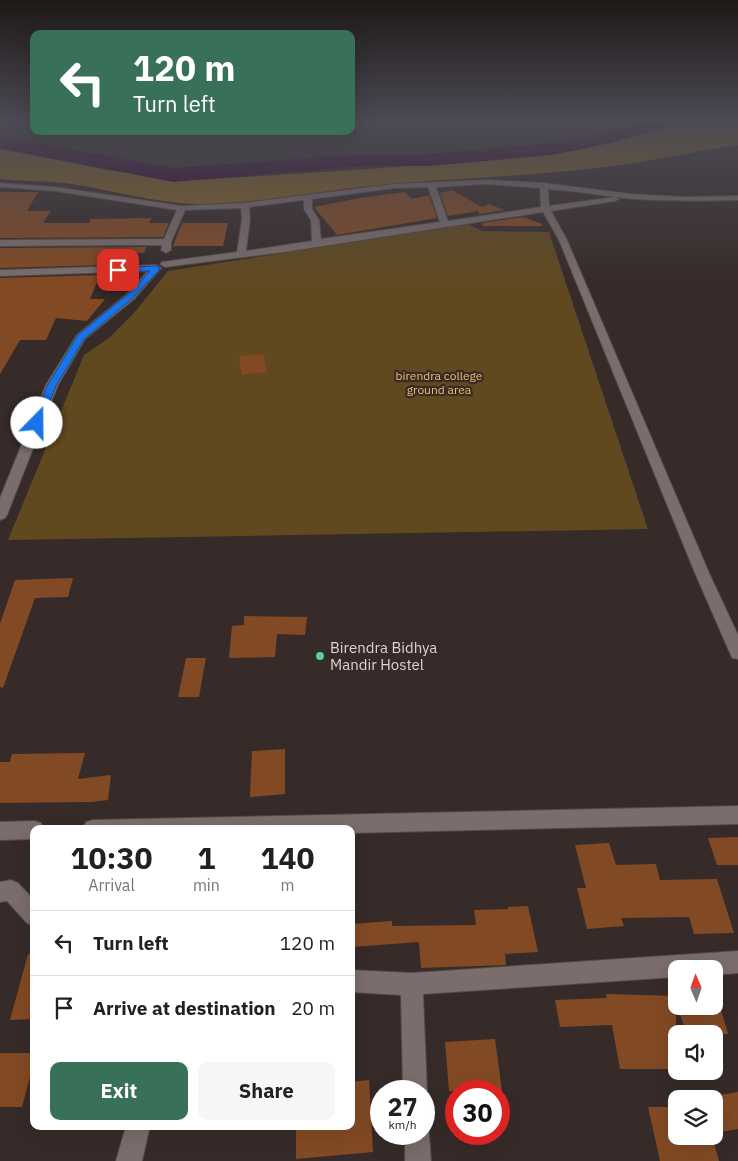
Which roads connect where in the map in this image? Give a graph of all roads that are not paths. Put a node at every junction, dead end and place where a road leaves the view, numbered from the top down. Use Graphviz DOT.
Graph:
graph roads {
  1 [pos="0,184"];
  2 [pos="432,185"];
  3 [pos="544,185"];
  4 [pos="631,196"];
  5 [pos="308,197"];
  6 [pos="738,198"];
  7 [pos="245,205"];
  8 [pos="182,208"];
  9 [pos="545,208"];
  10 [pos="445,223"];
  11 [pos="167,242"];
  12 [pos="317,242"];
  13 [pos="0,243"];
  14 [pos="241,254"];
  15 [pos="161,266"];
  16 [pos="0,273"];
  17 [pos="0,515"];
  18 [pos="738,654"];
  19 [pos="738,815"];
  20 [pos="277,825"];
  21 [pos="30,830"];
  22 [pos="0,831"];
  23 [pos="0,892"];
  24 [pos="30,911"];
  25 [pos="738,962"];
  26 [pos="355,981"];
  27 [pos="412,984"];
  28 [pos="415,1080"];
  29 [pos="137,1130"];
  30 [pos="417,1145"];
  31 [pos="128,1161"];
  32 [pos="418,1161"];
  1 -- 8 [label="street"];
  2 -- 3 [label="street"];
  2 -- 5 [label="street"];
  2 -- 10 [label="street"];
  3 -- 4 [label="street"];
  3 -- 9 [label="street"];
  4 -- 6 [label="street"];
  4 -- 9 [label="street"];
  5 -- 7 [label="street"];
  5 -- 12 [label="street"];
  7 -- 8 [label="street"];
  7 -- 14 [label="street"];
  8 -- 11 [label="street"];
  9 -- 10 [label="street"];
  9 -- 18 [label="street"];
  10 -- 12 [label="street"];
  11 -- 13 [label="street"];
  11 -- 15 [label="street"];
  12 -- 14 [label="street"];
  14 -- 15 [label="street"];
  15 -- 16 [label="street"];
  15 -- 17 [label="street"];
  19 -- 20 [label="street"];
  21 -- 22 [label="street"];
  23 -- 24 [label="street"];
  25 -- 27 [label="street"];
  26 -- 27 [label="street"];
  27 -- 28 [label="street"];
  29 -- 31 [label="street"];
  30 -- 32 [label="street"];
}
